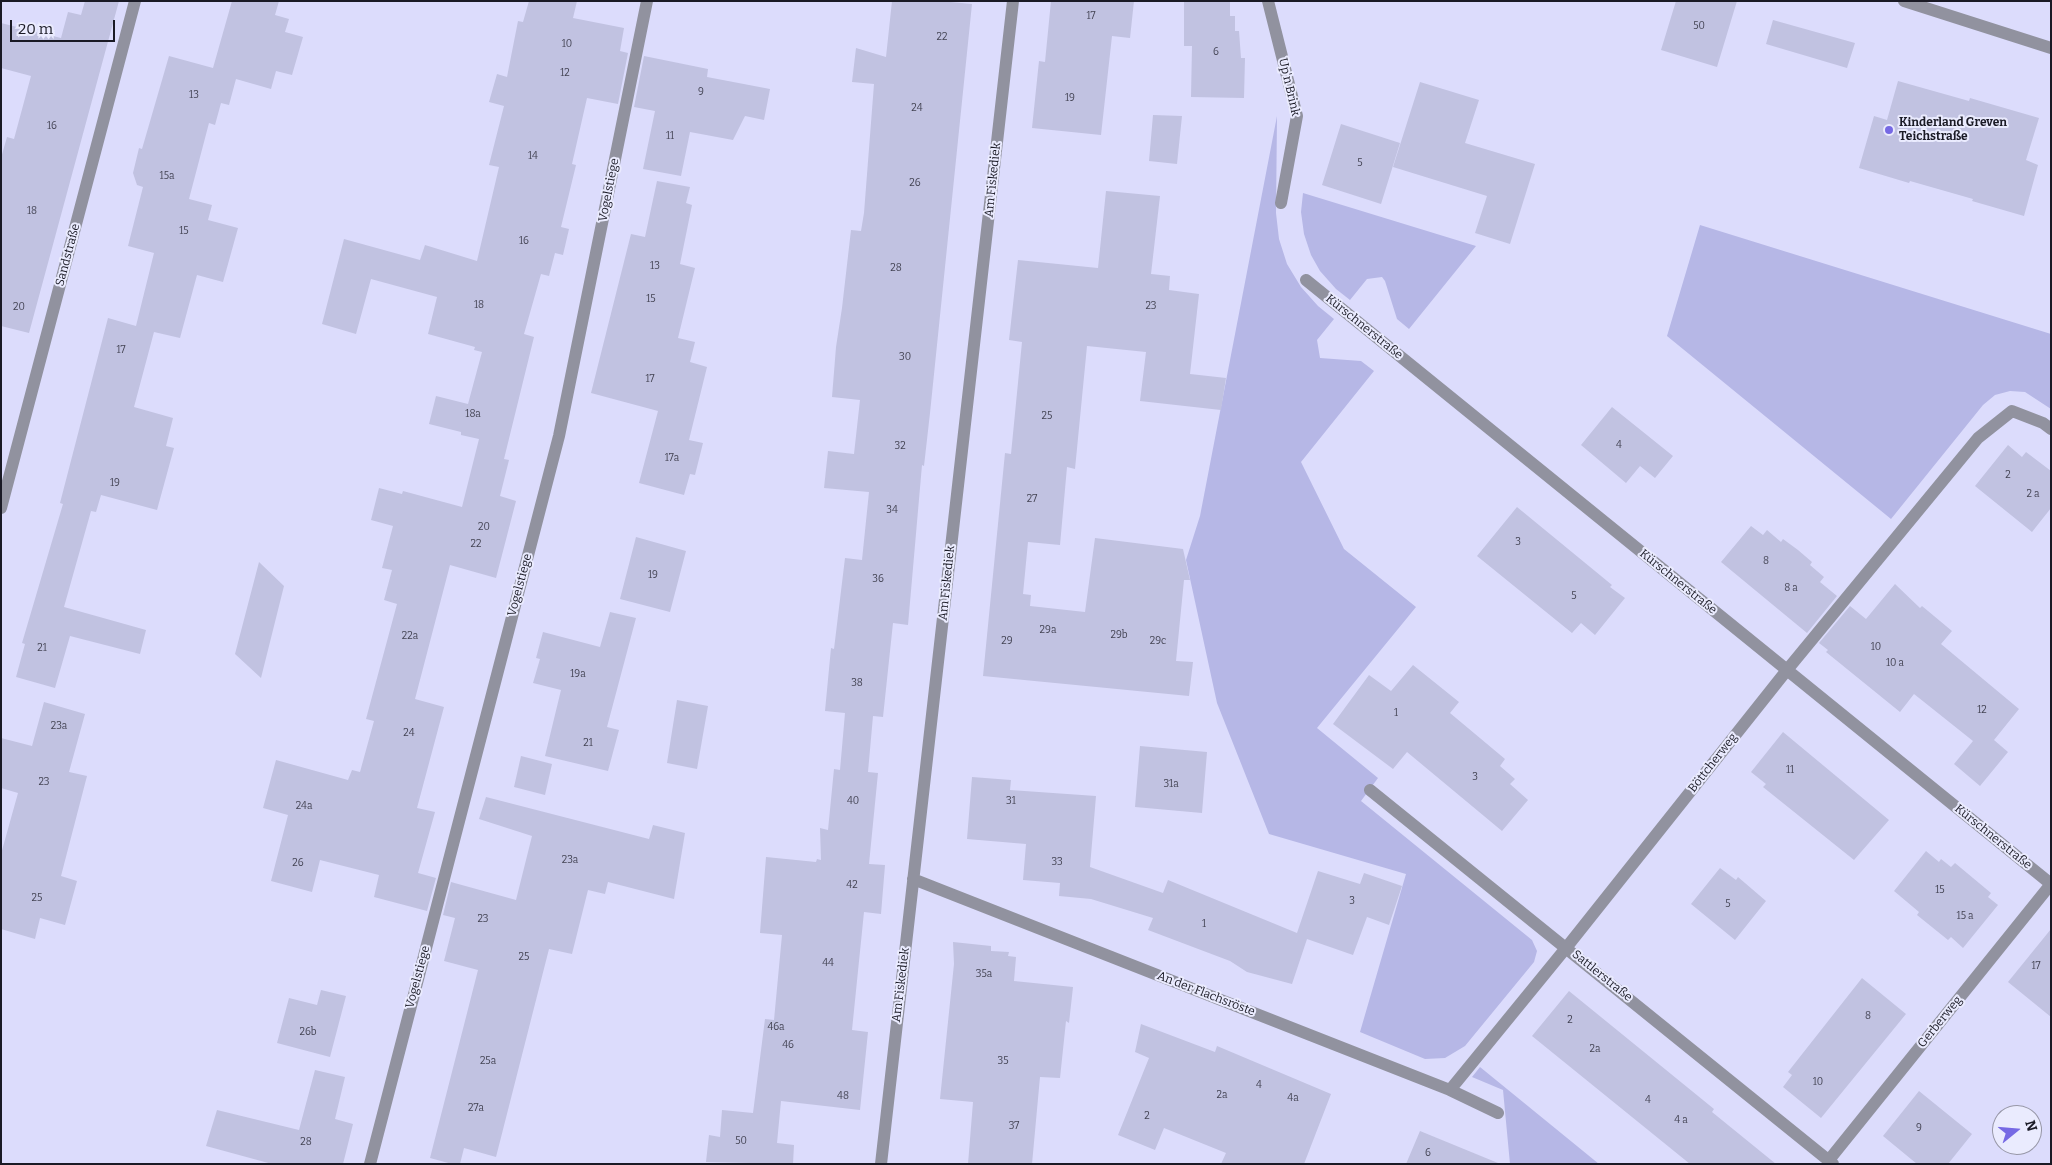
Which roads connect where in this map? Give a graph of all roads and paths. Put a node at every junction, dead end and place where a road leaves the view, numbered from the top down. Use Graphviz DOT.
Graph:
graph roads {
  1 [pos="135,1"];
  2 [pos="647,1"];
  3 [pos="1013,1"];
  4 [pos="1268,1"];
  5 [pos="1904,1"];
  6 [pos="2051,48"];
  7 [pos="1281,203"];
  8 [pos="1306,280"];
  9 [pos="2051,429"];
  10 [pos="1,508"];
  11 [pos="1787,670"];
  12 [pos="1370,790"];
  13 [pos="913,879"];
  14 [pos="2051,884"];
  15 [pos="1566,948"];
  16 [pos="1450,1090"];
  17 [pos="1498,1113"];
  18 [pos="1831,1162"];
  19 [pos="370,1164"];
  20 [pos="881,1164"];
  1 -- 10 [label="street, Sandstraße"];
  2 -- 19 [label="street, Vogelstiege"];
  3 -- 13 [label="street, Am Fiskediek"];
  4 -- 7 [label="street, Up'n Brink"];
  5 -- 6 [label="street"];
  8 -- 11 [label="street, Kürschnerstraße"];
  9 -- 11 [label="street, Böttcherweg"];
  11 -- 14 [label="street, Kürschnerstraße"];
  11 -- 15 [label="street, Böttcherweg"];
  12 -- 15 [label="street, Sattlerstraße"];
  13 -- 16 [label="street, An der Flachsröste"];
  13 -- 20 [label="street, Am Fiskediek"];
  14 -- 18 [label="street, Gerberweg"];
  15 -- 16 [label="street, Böttcherweg"];
  15 -- 18 [label="street, Sattlerstraße"];
  16 -- 17 [label="street, An der Flachsröste"];
}
